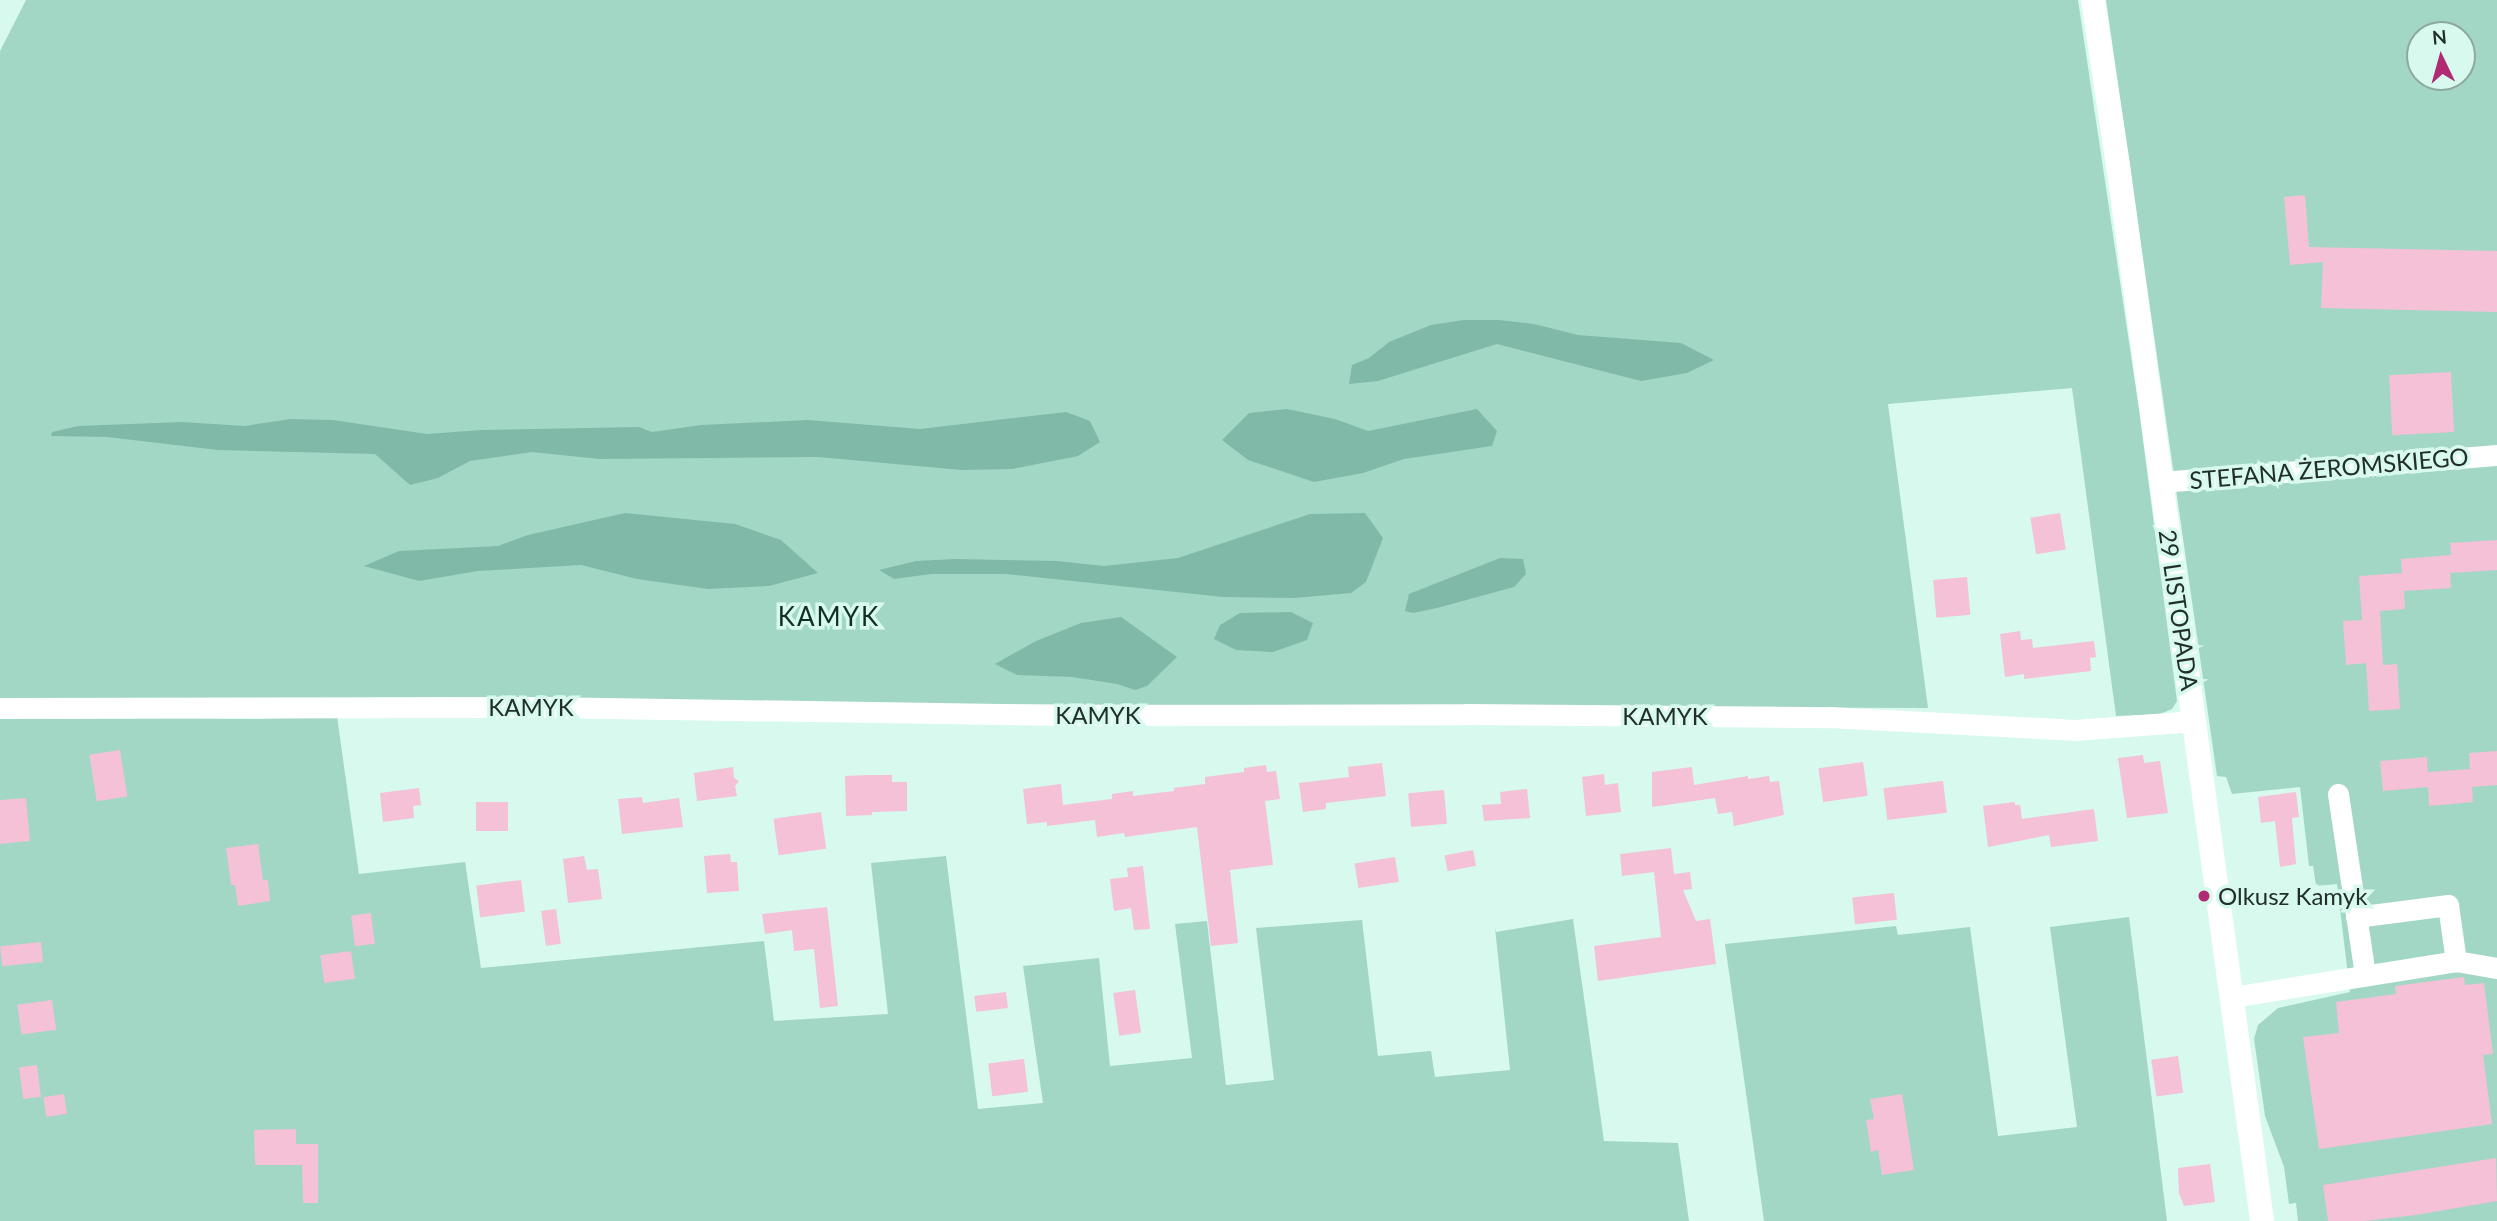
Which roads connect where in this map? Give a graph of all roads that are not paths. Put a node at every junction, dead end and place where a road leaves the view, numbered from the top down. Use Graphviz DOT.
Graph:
graph roads {
  1 [pos="2093,0"];
  2 [pos="2497,455"];
  3 [pos="2161,482"];
  4 [pos="0,708"];
  5 [pos="2195,721"];
  6 [pos="2338,794"];
  7 [pos="2356,917"];
  8 [pos="2456,961"];
  9 [pos="2497,968"];
  10 [pos="2365,975"];
  11 [pos="2232,997"];
  12 [pos="2262,1221"];
  1 -- 3 [label="street, 29 LISTOPADA"];
  2 -- 3 [label="street, STEFANA ŻEROMSKIEGO"];
  3 -- 5 [label="street, 29 LISTOPADA"];
  4 -- 5 [label="street, KAMYK"];
  5 -- 11 [label="street, 29 LISTOPADA"];
  6 -- 7 [label="street"];
  7 -- 8 [label="street"];
  7 -- 10 [label="street"];
  8 -- 9 [label="street"];
  8 -- 10 [label="street"];
  10 -- 11 [label="street"];
  11 -- 12 [label="street, 29 LISTOPADA"];
}
